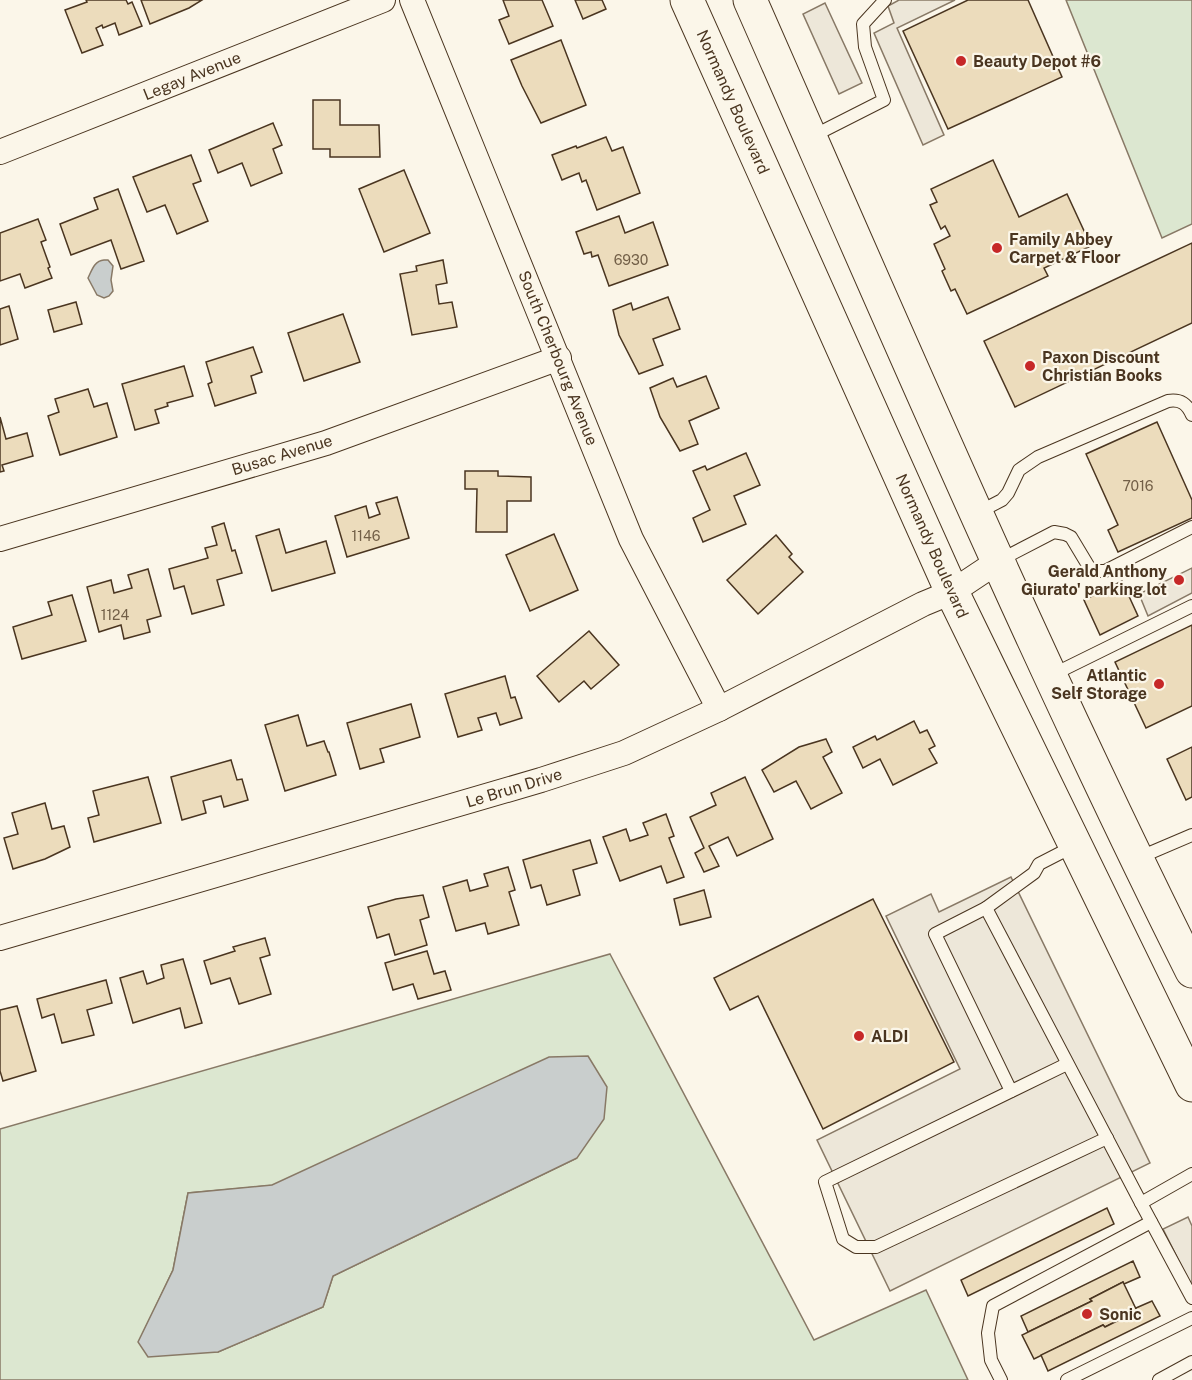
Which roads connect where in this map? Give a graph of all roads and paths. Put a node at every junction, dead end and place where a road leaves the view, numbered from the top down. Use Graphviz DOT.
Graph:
graph roads {
  1 [pos="383,0"];
  2 [pos="412,0"];
  3 [pos="687,0"];
  4 [pos="750,0"];
  5 [pos="885,0"];
  6 [pos="810,138"];
  7 [pos="0,152"];
  8 [pos="559,358"];
  9 [pos="1190,408"];
  10 [pos="976,514"];
  11 [pos="1192,527"];
  12 [pos="0,539"];
  13 [pos="997,562"];
  14 [pos="952,592"];
  15 [pos="1192,606"];
  16 [pos="1051,675"];
  17 [pos="719,710"];
  18 [pos="1192,835"];
  19 [pos="1075,846"];
  20 [pos="1137,858"];
  21 [pos="986,908"];
  22 [pos="0,938"];
  23 [pos="1191,967"];
  24 [pos="1067,1064"];
  25 [pos="1192,1084"];
  26 [pos="1011,1091"];
  27 [pos="1107,1138"];
  28 [pos="1192,1174"];
  29 [pos="1141,1203"];
  30 [pos="1151,1222"];
  31 [pos="1192,1298"];
  32 [pos="1192,1318"];
  33 [pos="1192,1362"];
  34 [pos="1001,1380"];
  35 [pos="1067,1380"];
  36 [pos="1159,1380"];
  1 -- 7 [label="street, Legay Avenue"];
  2 -- 8 [label="street, South Cherbourg Avenue"];
  3 -- 14 [label="main road, Normandy Boulevard"];
  4 -- 6 [label="main road"];
  5 -- 6 [label="lane"];
  6 -- 10 [label="main road"];
  8 -- 12 [label="street, Busac Avenue"];
  8 -- 17 [label="street, South Cherbourg Avenue"];
  9 -- 10 [label="lane"];
  10 -- 13 [label="main road"];
  11 -- 13 [label="lane"];
  13 -- 14 [label="street, Le Brun Drive"];
  13 -- 16 [label="main road"];
  14 -- 17 [label="street, Le Brun Drive"];
  14 -- 19 [label="main road, Normandy Boulevard"];
  15 -- 16 [label="lane"];
  16 -- 20 [label="main road"];
  17 -- 22 [label="street, Le Brun Drive"];
  18 -- 20 [label="lane"];
  19 -- 21 [label="lane"];
  19 -- 25 [label="main road, Normandy Boulevard"];
  20 -- 23 [label="main road"];
  21 -- 24 [label="lane"];
  21 -- 26 [label="lane"];
  24 -- 26 [label="lane"];
  24 -- 27 [label="lane"];
  26 -- 27 [label="lane"];
  27 -- 29 [label="lane"];
  28 -- 29 [label="lane"];
  29 -- 30 [label="lane"];
  30 -- 31 [label="lane"];
  30 -- 34 [label="lane"];
  32 -- 35 [label="lane"];
  33 -- 36 [label="lane"];
}
